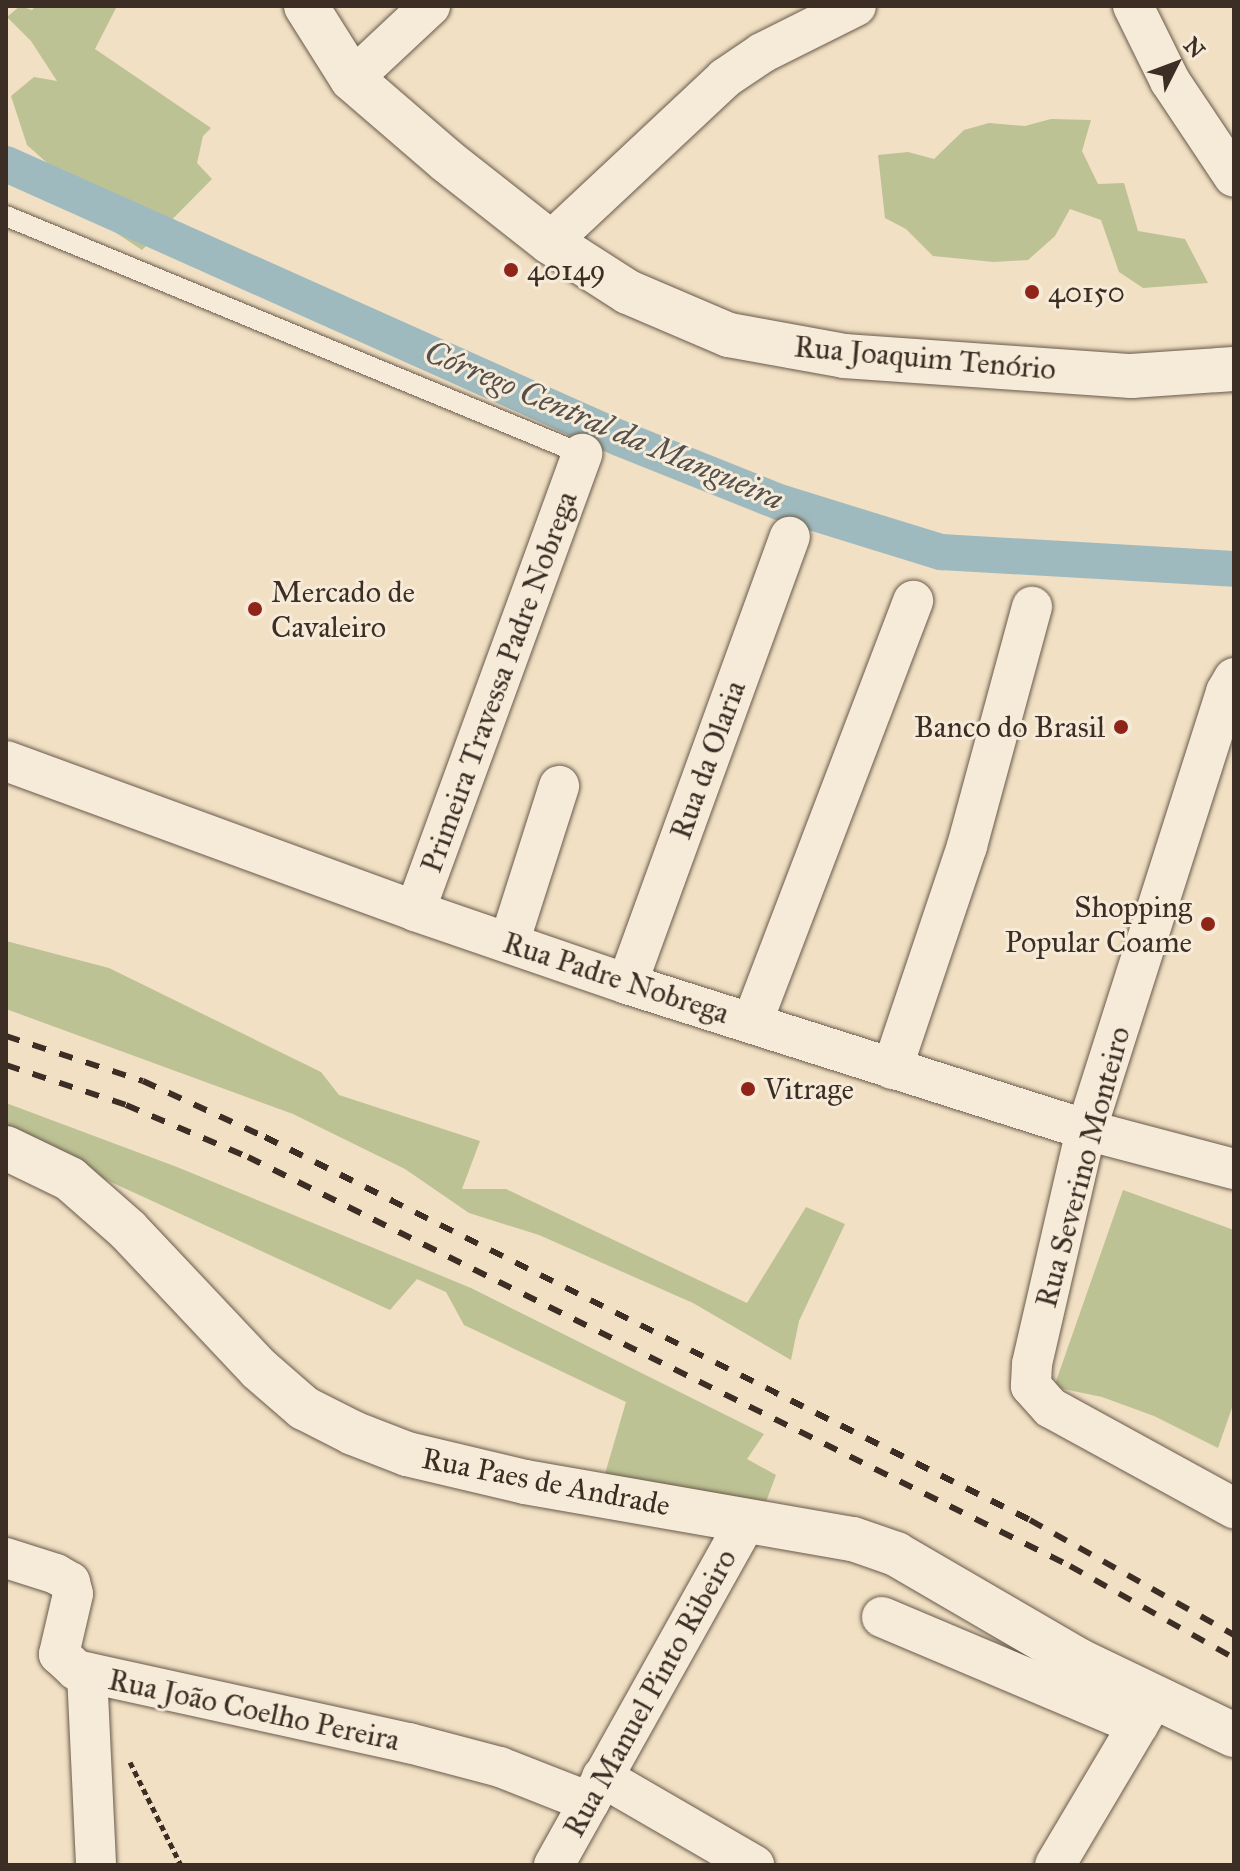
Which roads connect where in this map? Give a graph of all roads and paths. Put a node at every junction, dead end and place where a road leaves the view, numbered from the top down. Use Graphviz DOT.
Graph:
graph roads {
  1 [pos="306,6"];
  2 [pos="430,6"];
  3 [pos="856,6"];
  4 [pos="1133,6"];
  5 [pos="352,79"];
  6 [pos="1234,177"];
  7 [pos="6,216"];
  8 [pos="550,242"];
  9 [pos="1234,369"];
  10 [pos="582,454"];
  11 [pos="790,537"];
  12 [pos="913,601"];
  13 [pos="1032,607"];
  14 [pos="1234,678"];
  15 [pos="6,761"];
  16 [pos="559,786"];
  17 [pos="415,911"];
  18 [pos="509,943"];
  19 [pos="627,984"];
  20 [pos="752,1023"];
  21 [pos="892,1069"];
  22 [pos="1086,1130"];
  23 [pos="6,1148"];
  24 [pos="1234,1169"];
  25 [pos="1234,1508"];
  26 [pos="746,1521"];
  27 [pos="6,1558"];
  28 [pos="882,1617"];
  29 [pos="87,1673"];
  30 [pos="1147,1710"];
  31 [pos="1234,1735"];
  32 [pos="127,1755"];
  33 [pos="596,1790"];
  34 [pos="96,1865"];
  35 [pos="181,1865"];
  36 [pos="554,1865"];
  37 [pos="754,1865"];
  38 [pos="1055,1865"];
  1 -- 5 [label="street, Rua Joaquim Tenório"];
  2 -- 5 [label="street"];
  3 -- 8 [label="street"];
  4 -- 6 [label="street"];
  5 -- 8 [label="street, Rua Joaquim Tenório"];
  7 -- 10 [label="lane"];
  8 -- 9 [label="street, Rua Joaquim Tenório"];
  10 -- 17 [label="street, Primeira Travessa Padre Nobrega"];
  11 -- 19 [label="street, Rua da Olaria"];
  12 -- 20 [label="street"];
  13 -- 21 [label="street"];
  14 -- 22 [label="street, Rua Severino Monteiro"];
  15 -- 17 [label="street, Rua Padre Nobrega"];
  16 -- 18 [label="street"];
  17 -- 18 [label="street, Rua Padre Nobrega"];
  18 -- 19 [label="street, Rua Padre Nobrega"];
  19 -- 20 [label="street, Rua Padre Nobrega"];
  20 -- 21 [label="street, Rua Padre Nobrega"];
  21 -- 22 [label="street, Rua Padre Nobrega"];
  22 -- 24 [label="street, Rua Padre Nobrega"];
  22 -- 25 [label="street, Rua Severino Monteiro"];
  23 -- 26 [label="street, Rua Paes de Andrade"];
  26 -- 30 [label="street, Rua Paes de Andrade"];
  26 -- 33 [label="street, Rua Manuel Pinto Ribeiro"];
  27 -- 29 [label="street, Rua João Coelho Pereira"];
  28 -- 30 [label="street"];
  29 -- 33 [label="street, Rua João Coelho Pereira"];
  29 -- 34 [label="street"];
  30 -- 31 [label="street, Rua Paes de Andrade"];
  30 -- 38 [label="street"];
  32 -- 35 [label="path"];
  33 -- 36 [label="street, Rua Manuel Pinto Ribeiro"];
  33 -- 37 [label="street, Rua João Coelho Pereira"];
}
